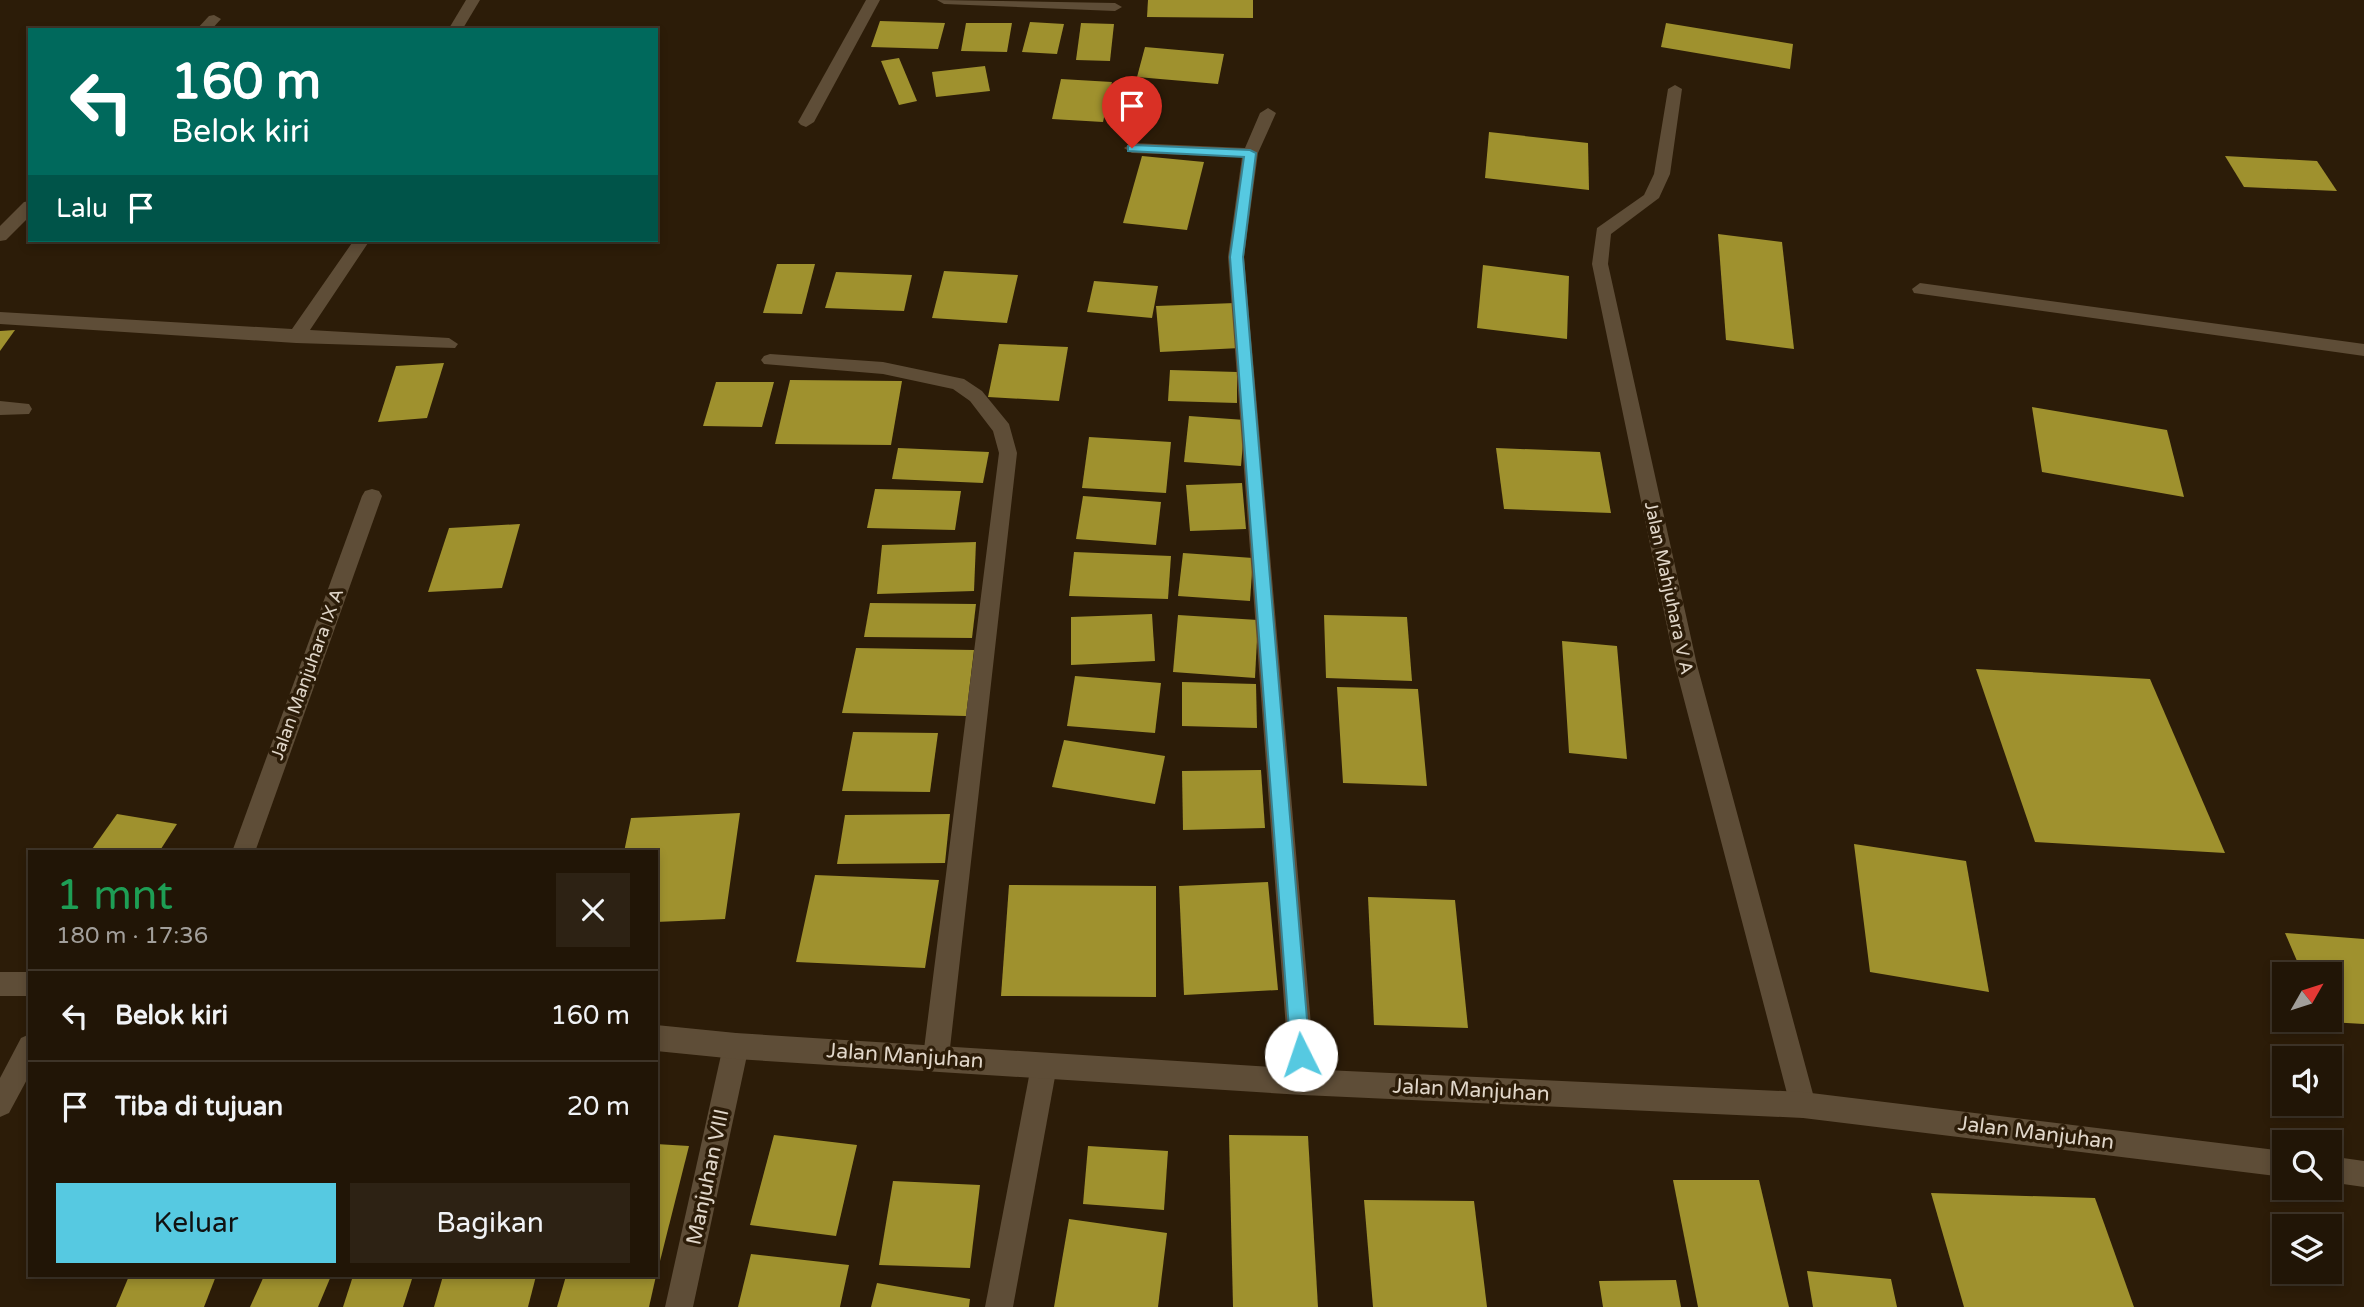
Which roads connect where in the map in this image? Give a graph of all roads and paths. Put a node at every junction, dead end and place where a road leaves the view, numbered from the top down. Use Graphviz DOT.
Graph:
graph roads {
  1 [pos="473,0"];
  2 [pos="873,0"];
  3 [pos="944,0"];
  4 [pos="1115,7"];
  5 [pos="456,28"];
  6 [pos="1675,89"];
  7 [pos="1268,113"];
  8 [pos="806,122"];
  9 [pos="1132,148"];
  10 [pos="1250,153"];
  11 [pos="28,208"];
  12 [pos="0,236"];
  13 [pos="361,242"];
  14 [pos="1920,289"];
  15 [pos="0,318"];
  16 [pos="296,337"];
  17 [pos="449,344"];
  18 [pos="2364,350"];
  19 [pos="770,359"];
  20 [pos="0,408"];
  21 [pos="23,409"];
  22 [pos="372,496"];
  23 [pos="244,850"];
  24 [pos="0,984"];
  25 [pos="28,984"];
  26 [pos="658,1038"];
  27 [pos="736,1046"];
  28 [pos="28,1051"];
  29 [pos="936,1057"];
  30 [pos="1044,1066"];
  31 [pos="1303,1082"];
  32 [pos="0,1104"];
  33 [pos="1803,1105"];
  34 [pos="2272,1163"];
  35 [pos="2342,1171"];
  36 [pos="2364,1174"];
  37 [pos="680,1307"];
  38 [pos="999,1307"];
  1 -- 5 [label="street"];
  2 -- 8 [label="street"];
  3 -- 4 [label="street"];
  6 -- 33 [label="street, Jalan Mahjuhara V A"];
  7 -- 10 [label="street"];
  9 -- 10 [label="street"];
  10 -- 31 [label="street"];
  11 -- 12 [label="street"];
  13 -- 16 [label="street"];
  14 -- 18 [label="street"];
  15 -- 16 [label="street"];
  16 -- 17 [label="street"];
  19 -- 29 [label="street"];
  20 -- 21 [label="street"];
  22 -- 23 [label="street, Jalan Manjuhara IX A"];
  24 -- 25 [label="street"];
  26 -- 27 [label="street, Jalan Manjuhan"];
  27 -- 29 [label="street, Jalan Manjuhan"];
  27 -- 37 [label="street, Manjuhan VIII"];
  28 -- 32 [label="street"];
  29 -- 30 [label="street, Jalan Manjuhan"];
  30 -- 31 [label="street, Jalan Manjuhan"];
  30 -- 38 [label="street"];
  31 -- 33 [label="street, Jalan Manjuhan"];
  33 -- 34 [label="street, Jalan Manjuhan"];
  35 -- 36 [label="street"];
}
